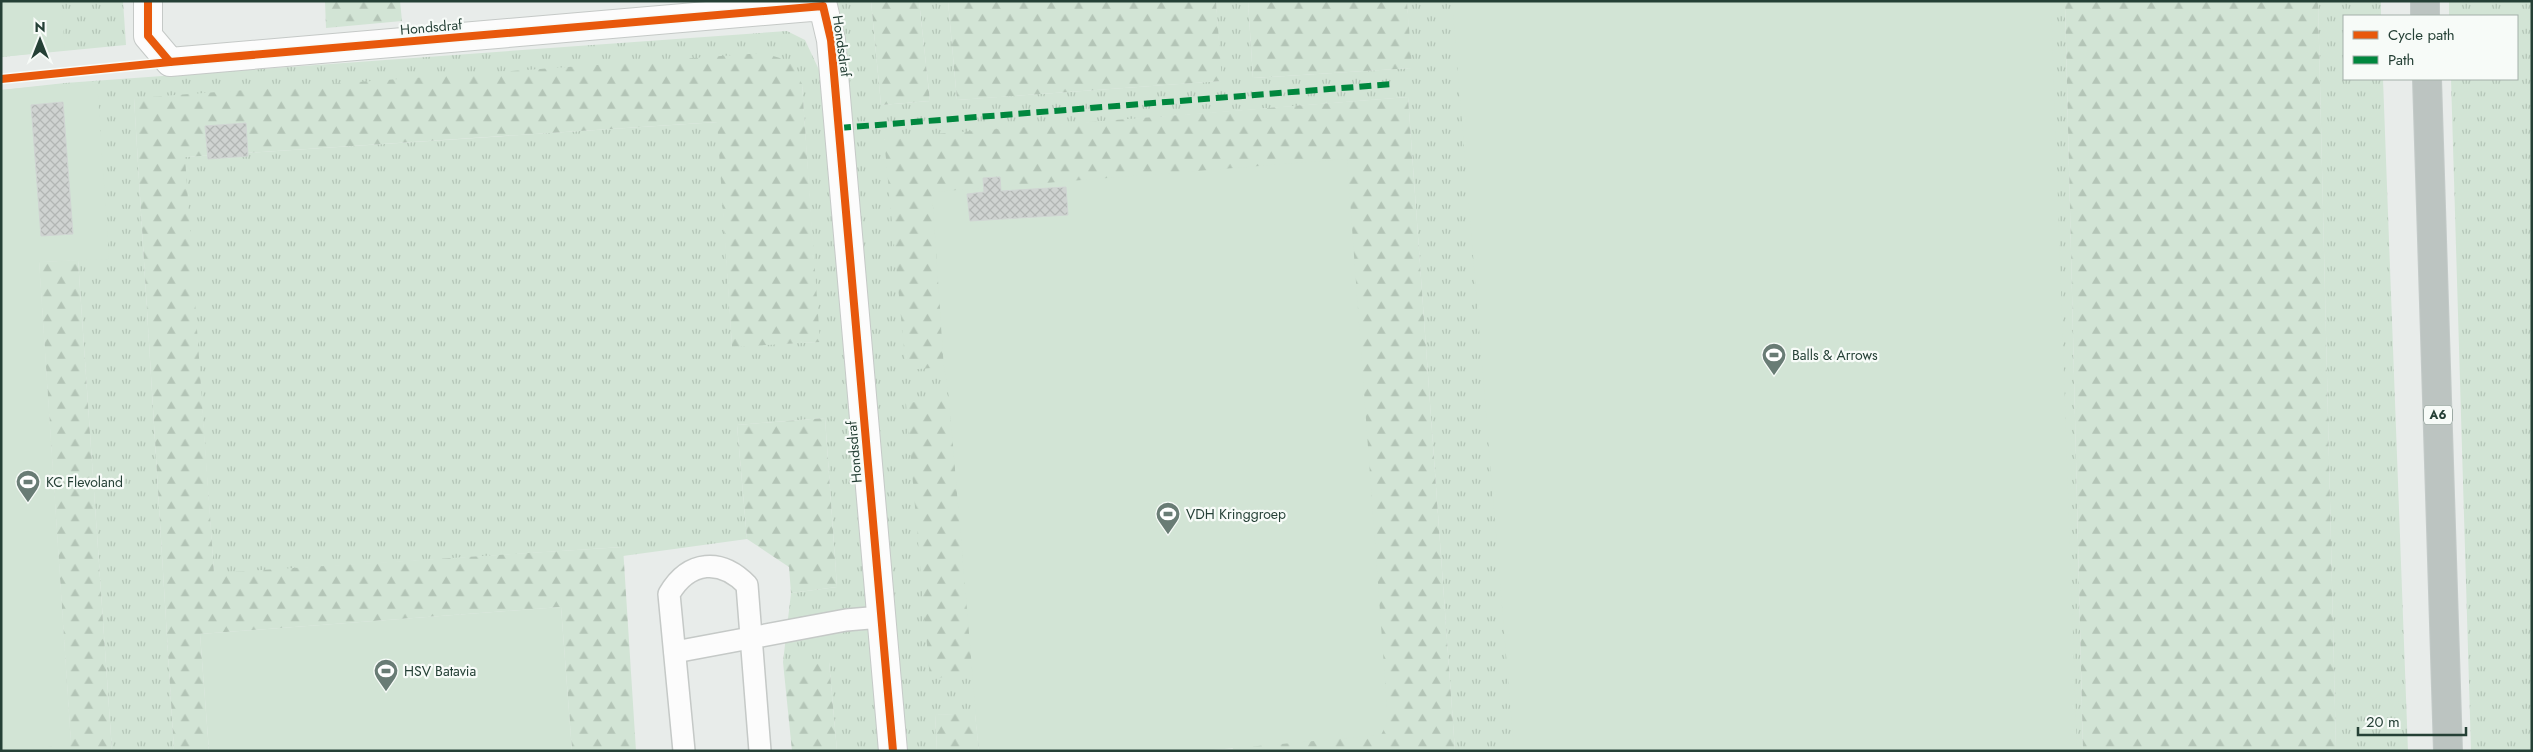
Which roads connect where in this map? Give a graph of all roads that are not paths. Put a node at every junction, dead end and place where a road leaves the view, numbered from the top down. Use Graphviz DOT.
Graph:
graph roads {
  1 [pos="148,1"];
  2 [pos="2425,1"];
  3 [pos="2425,15"];
  4 [pos="2427,80"];
  5 [pos="881,617"];
  6 [pos="751,637"];
  7 [pos="675,652"];
  8 [pos="684,751"];
  9 [pos="760,751"];
  10 [pos="893,751"];
  11 [pos="2448,751"];
  1 -- 5 [label="street, Hondsdraf"];
  2 -- 3 [label="highway"];
  4 -- 11 [label="highway, A6"];
  5 -- 6 [label="lane"];
  5 -- 10 [label="street, Hondsdraf"];
  6 -- 7 [label="lane"];
  6 -- 7 [label="lane"];
  6 -- 9 [label="lane"];
  7 -- 8 [label="lane"];
}
